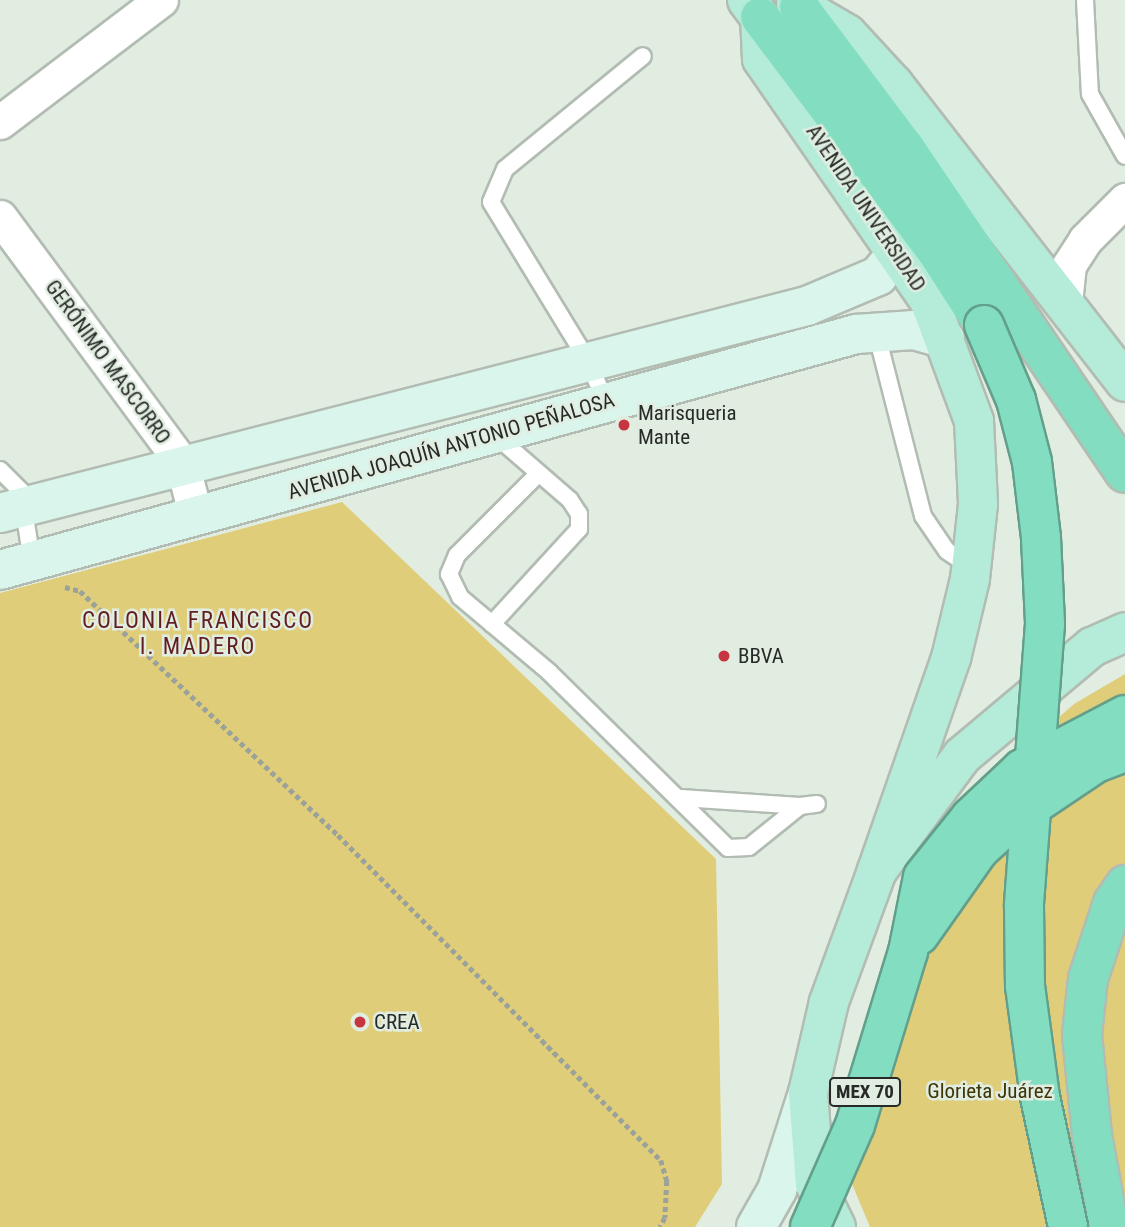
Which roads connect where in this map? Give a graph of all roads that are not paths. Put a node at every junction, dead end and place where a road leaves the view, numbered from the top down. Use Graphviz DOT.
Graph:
graph roads {
  1 [pos="161,0"];
  2 [pos="1084,0"];
  3 [pos="796,3"];
  4 [pos="753,8"];
  5 [pos="643,56"];
  6 [pos="0,122"];
  7 [pos="1125,156"];
  8 [pos="1125,200"];
  9 [pos="0,217"];
  10 [pos="899,251"];
  11 [pos="1065,303"];
  12 [pos="807,306"];
  13 [pos="998,315"];
  14 [pos="886,330"];
  15 [pos="944,340"];
  16 [pos="819,344"];
  17 [pos="588,361"];
  18 [pos="1125,382"];
  19 [pos="606,403"];
  20 [pos="495,434"];
  21 [pos="182,463"];
  22 [pos="0,470"];
  23 [pos="1125,472"];
  24 [pos="538,474"];
  25 [pos="11,510"];
  26 [pos="196,517"];
  27 [pos="971,568"];
  28 [pos="30,572"];
  29 [pos="492,624"];
  30 [pos="1125,632"];
  31 [pos="1125,715"];
  32 [pos="1125,752"];
  33 [pos="681,798"];
  34 [pos="817,804"];
  35 [pos="800,806"];
  36 [pos="877,871"];
  37 [pos="1125,886"];
  38 [pos="908,952"];
  39 [pos="808,1093"];
  40 [pos="756,1227"];
  41 [pos="810,1227"];
  42 [pos="836,1227"];
  43 [pos="1068,1227"];
  44 [pos="1109,1227"];
  1 -- 6 [label="street"];
  2 -- 7 [label="lane"];
  3 -- 11 [label="main road"];
  3 -- 13 [label="highway"];
  4 -- 10 [label="main road, AVENIDA UNIVERSIDAD"];
  4 -- 13 [label="highway"];
  5 -- 17 [label="lane"];
  8 -- 11 [label="street"];
  9 -- 21 [label="street, GERÓNIMO MASCORRO"];
  10 -- 12 [label="street, AVENIDA JOAQUÍN ANTONIO PEÑALOSA"];
  10 -- 15 [label="main road, AVENIDA UNIVERSIDAD"];
  11 -- 18 [label="main road"];
  12 -- 16 [label="street"];
  12 -- 17 [label="street, AVENIDA JOAQUÍN ANTONIO PEÑALOSA"];
  13 -- 23 [label="highway"];
  13 -- 43 [label="highway, bridge"];
  14 -- 15 [label="street, AVENIDA JOAQUÍN ANTONIO PEÑALOSA"];
  14 -- 16 [label="street, AVENIDA JOAQUÍN ANTONIO PEÑALOSA"];
  14 -- 27 [label="lane"];
  15 -- 27 [label="main road, AVENIDA UNIVERSIDAD"];
  16 -- 19 [label="street, AVENIDA JOAQUÍN ANTONIO PEÑALOSA"];
  17 -- 19 [label="lane"];
  17 -- 21 [label="street, AVENIDA JOAQUÍN ANTONIO PEÑALOSA"];
  19 -- 20 [label="street, AVENIDA JOAQUÍN ANTONIO PEÑALOSA"];
  20 -- 24 [label="lane"];
  20 -- 26 [label="street, AVENIDA JOAQUÍN ANTONIO PEÑALOSA"];
  21 -- 25 [label="street, AVENIDA JOAQUÍN ANTONIO PEÑALOSA"];
  21 -- 26 [label="street, GERÓNIMO MASCORRO"];
  22 -- 25 [label="lane"];
  24 -- 29 [label="lane"];
  24 -- 29 [label="lane"];
  25 -- 28 [label="lane"];
  26 -- 28 [label="street, AVENIDA JOAQUÍN ANTONIO PEÑALOSA"];
  27 -- 36 [label="main road, AVENIDA UNIVERSIDAD"];
  29 -- 33 [label="lane"];
  30 -- 36 [label="main road"];
  31 -- 38 [label="highway, bridge"];
  32 -- 38 [label="highway, bridge"];
  33 -- 35 [label="lane"];
  33 -- 35 [label="lane"];
  34 -- 35 [label="lane"];
  36 -- 39 [label="main road"];
  37 -- 44 [label="highway"];
  38 -- 41 [label="highway, MEX 70, bridge"];
  39 -- 40 [label="street"];
  39 -- 42 [label="main road"];
}
